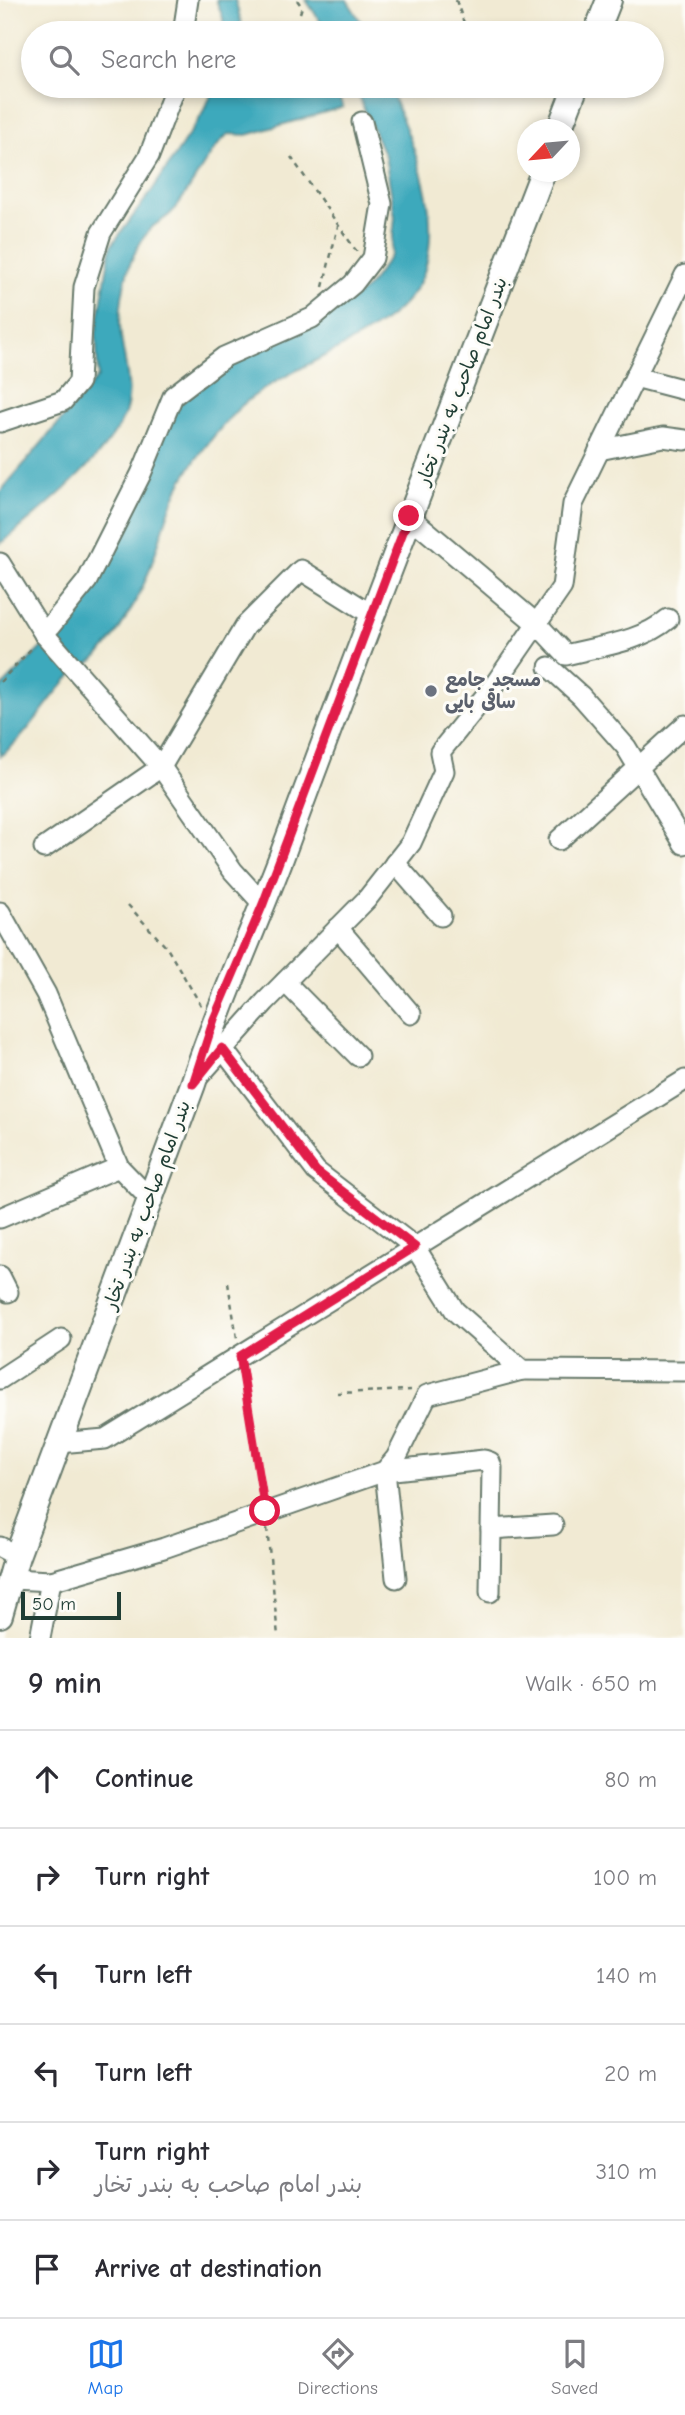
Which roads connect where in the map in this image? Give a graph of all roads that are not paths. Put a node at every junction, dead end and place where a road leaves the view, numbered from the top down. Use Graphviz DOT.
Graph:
graph roads {
  1 [pos="188,0"];
  2 [pos="609,0"];
  3 [pos="185,21"];
  4 [pos="601,21"];
  5 [pos="171,98"];
  6 [pos="571,98"];
  7 [pos="563,119"];
  8 [pos="362,122"];
  9 [pos="539,182"];
  10 [pos="685,276"];
  11 [pos="635,377"];
  12 [pos="685,390"];
  13 [pos="0,422"];
  14 [pos="685,440"];
  15 [pos="600,450"];
  16 [pos="409,516"];
  17 [pos="0,563"];
  18 [pos="371,614"];
  19 [pos="668,619"];
  20 [pos="537,624"];
  21 [pos="44,634"];
  22 [pos="549,667"];
  23 [pos="685,725"];
  24 [pos="638,766"];
  25 [pos="161,767"];
  26 [pos="559,840"];
  27 [pos="684,844"];
  28 [pos="44,848"];
  29 [pos="395,863"];
  30 [pos="263,904"];
  31 [pos="0,912"];
  32 [pos="441,916"];
  33 [pos="338,928"];
  34 [pos="285,982"];
  35 [pos="411,1014"];
  36 [pos="222,1048"];
  37 [pos="358,1056"];
  38 [pos="685,1080"];
  39 [pos="193,1084"];
  40 [pos="119,1167"];
  41 [pos="150,1199"];
  42 [pos="0,1218"];
  43 [pos="415,1247"];
  44 [pos="61,1339"];
  45 [pos="522,1370"];
  46 [pos="685,1371"];
  47 [pos="0,1379"];
  48 [pos="59,1443"];
  49 [pos="384,1471"];
  50 [pos="553,1525"];
  51 [pos="491,1529"];
  52 [pos="10,1560"];
  53 [pos="396,1577"];
  54 [pos="51,1581"];
  55 [pos="490,1592"];
  56 [pos="0,1615"];
  57 [pos="40,1638"];
  1 -- 3 [label="street"];
  2 -- 4 [label="main road"];
  5 -- 13 [label="street"];
  6 -- 7 [label="main road"];
  8 -- 21 [label="street"];
  9 -- 16 [label="main road, بندر امام صاحب به بندر تخار"];
  10 -- 11 [label="street"];
  11 -- 12 [label="street"];
  11 -- 15 [label="street"];
  14 -- 15 [label="street"];
  15 -- 20 [label="street"];
  16 -- 18 [label="main road, بندر امام صاحب به بندر تخار"];
  16 -- 20 [label="street"];
  17 -- 21 [label="street"];
  18 -- 25 [label="street"];
  18 -- 30 [label="main road, بندر امام صاحب به بندر تخار"];
  19 -- 20 [label="street"];
  20 -- 29 [label="street"];
  21 -- 25 [label="street"];
  22 -- 24 [label="street"];
  23 -- 24 [label="street"];
  24 -- 26 [label="street"];
  24 -- 27 [label="street"];
  25 -- 28 [label="street"];
  25 -- 30 [label="street"];
  29 -- 32 [label="street"];
  29 -- 33 [label="street"];
  30 -- 39 [label="main road, بندر امام صاحب به بندر تخار"];
  31 -- 40 [label="street"];
  33 -- 34 [label="street"];
  33 -- 35 [label="street"];
  34 -- 36 [label="street"];
  34 -- 37 [label="street"];
  36 -- 39 [label="street"];
  36 -- 43 [label="street"];
  38 -- 43 [label="street"];
  39 -- 41 [label="main road, بندر امام صاحب به بندر تخار"];
  40 -- 41 [label="street"];
  40 -- 42 [label="street"];
  41 -- 48 [label="main road, بندر امام صاحب به بندر تخار"];
  43 -- 45 [label="street"];
  43 -- 48 [label="street"];
  44 -- 47 [label="street"];
  45 -- 46 [label="street"];
  45 -- 49 [label="street"];
  48 -- 52 [label="main road, بندر امام صاحب به بندر تخار"];
  49 -- 51 [label="street"];
  49 -- 53 [label="street"];
  49 -- 54 [label="street"];
  50 -- 51 [label="street"];
  51 -- 55 [label="street"];
  52 -- 54 [label="street"];
  52 -- 56 [label="main road, بندر امام صاحب به بندر تخار"];
  54 -- 57 [label="street"];
}
